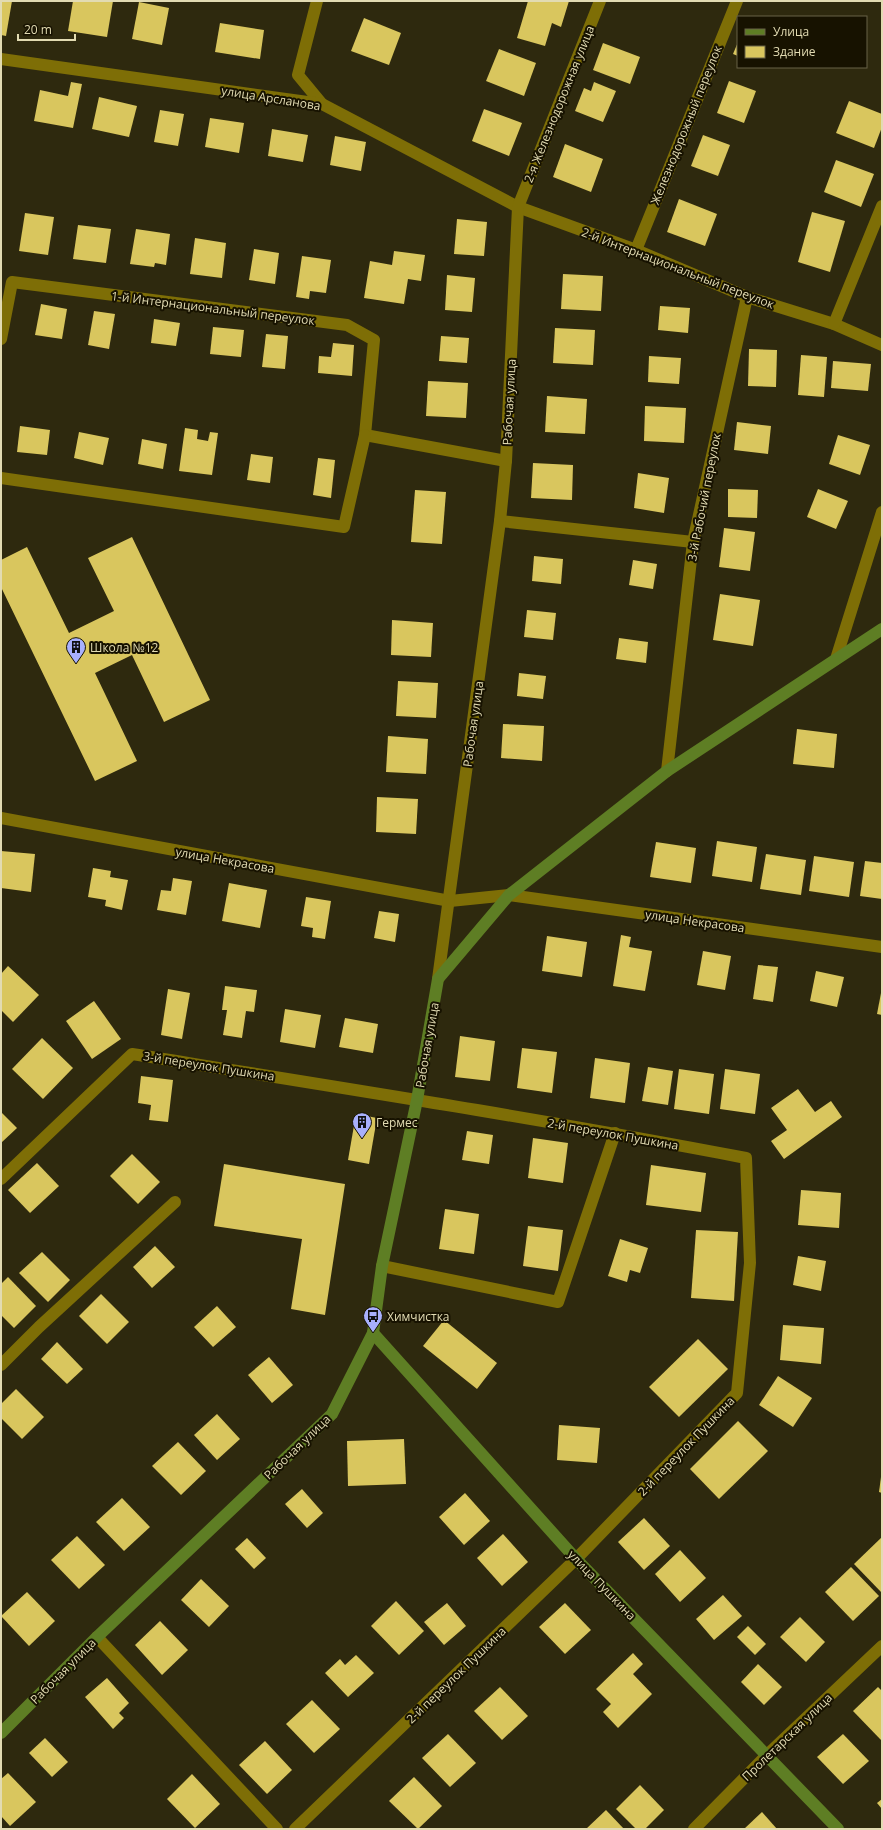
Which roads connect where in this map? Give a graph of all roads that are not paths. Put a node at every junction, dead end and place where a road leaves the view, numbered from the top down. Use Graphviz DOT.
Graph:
graph roads {
  1 [pos="317,1"];
  2 [pos="600,1"];
  3 [pos="737,1"];
  4 [pos="1,59"];
  5 [pos="322,104"];
  6 [pos="882,206"];
  7 [pos="518,207"];
  8 [pos="636,250"];
  9 [pos="748,298"];
  10 [pos="834,324"];
  11 [pos="1,339"];
  12 [pos="882,345"];
  13 [pos="365,435"];
  14 [pos="506,461"];
  15 [pos="1,478"];
  16 [pos="882,512"];
  17 [pos="500,521"];
  18 [pos="693,542"];
  19 [pos="882,629"];
  20 [pos="836,659"];
  21 [pos="667,771"];
  22 [pos="1,818"];
  23 [pos="509,895"];
  24 [pos="450,901"];
  25 [pos="882,947"];
  26 [pos="438,979"];
  27 [pos="418,1100"];
  28 [pos="615,1133"];
  29 [pos="1,1179"];
  30 [pos="175,1202"];
  31 [pos="382,1266"];
  32 [pos="373,1333"];
  33 [pos="1,1365"];
  34 [pos="576,1559"];
  35 [pos="96,1637"];
  36 [pos="882,1646"];
  37 [pos="1,1733"];
  38 [pos="766,1756"];
  39 [pos="277,1829"];
  40 [pos="295,1829"];
  41 [pos="694,1829"];
  42 [pos="838,1829"];
  1 -- 5 [label="street"];
  2 -- 7 [label="street, 2-я Железнодорожная улица"];
  3 -- 8 [label="street, Железнодорожный переулок"];
  4 -- 5 [label="street, улица Арсланова"];
  5 -- 7 [label="street, улица Арсланова"];
  6 -- 10 [label="street"];
  7 -- 8 [label="street, 2-й Интернациональный переулок"];
  7 -- 14 [label="street, Рабочая улица"];
  8 -- 9 [label="street, 2-й Интернациональный переулок"];
  9 -- 10 [label="street, 2-й Интернациональный переулок"];
  9 -- 18 [label="street, 3-й Рабочий переулок"];
  10 -- 12 [label="street, 2-й Интернациональный переулок"];
  11 -- 13 [label="street, 1-й Интернациональный переулок"];
  13 -- 14 [label="street"];
  13 -- 15 [label="street, 1-й Интернациональный переулок"];
  14 -- 17 [label="street, Рабочая улица"];
  16 -- 20 [label="street"];
  17 -- 18 [label="street"];
  17 -- 24 [label="street, Рабочая улица"];
  18 -- 21 [label="street, 3-й Рабочий переулок"];
  19 -- 20 [label="street"];
  20 -- 21 [label="street"];
  21 -- 23 [label="street"];
  22 -- 24 [label="street, улица Некрасова"];
  23 -- 24 [label="street, улица Некрасова"];
  23 -- 25 [label="street, улица Некрасова"];
  23 -- 26 [label="street"];
  24 -- 26 [label="street, Рабочая улица"];
  26 -- 27 [label="street, Рабочая улица"];
  27 -- 28 [label="street, 2-й переулок Пушкина"];
  27 -- 29 [label="street, 3-й переулок Пушкина"];
  27 -- 31 [label="street, Рабочая улица"];
  28 -- 31 [label="street"];
  28 -- 34 [label="street, 2-й переулок Пушкина"];
  30 -- 33 [label="street"];
  31 -- 32 [label="street, Рабочая улица"];
  32 -- 34 [label="street, улица Пушкина"];
  32 -- 35 [label="street, Рабочая улица"];
  34 -- 38 [label="street, улица Пушкина"];
  34 -- 40 [label="street, 2-й переулок Пушкина"];
  35 -- 37 [label="street, Рабочая улица"];
  35 -- 39 [label="street"];
  36 -- 38 [label="street, Пролетарская улица"];
  38 -- 41 [label="street, Пролетарская улица"];
  38 -- 42 [label="street, улица Пушкина"];
}
